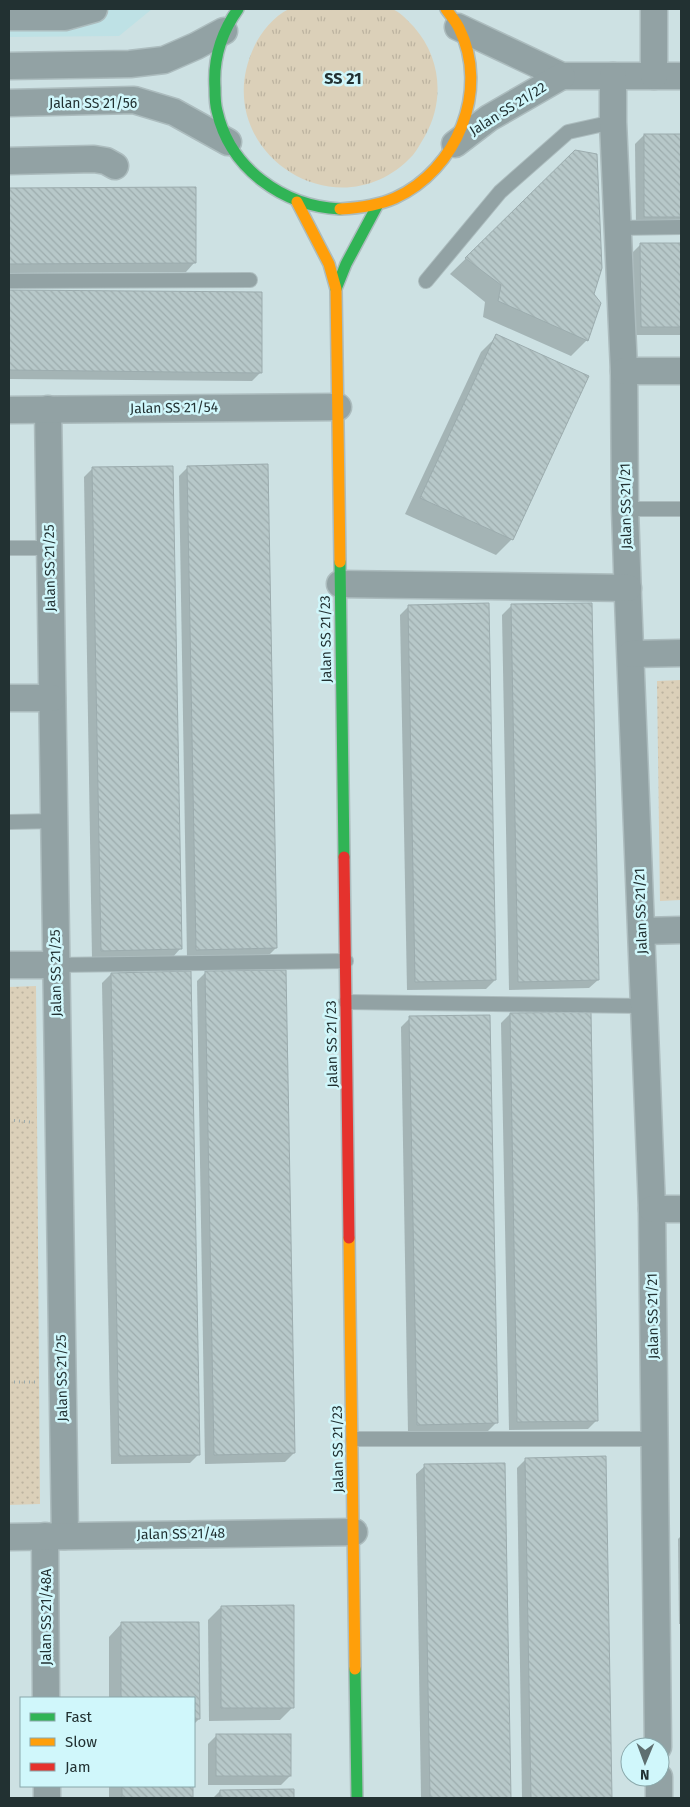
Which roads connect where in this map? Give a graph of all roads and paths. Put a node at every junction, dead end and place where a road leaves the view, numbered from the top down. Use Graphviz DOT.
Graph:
graph roads {
  1 [pos="94,9"];
  2 [pos="238,9"];
  3 [pos="654,9"];
  4 [pos="9,18"];
  5 [pos="452,18"];
  6 [pos="224,31"];
  7 [pos="9,66"];
  8 [pos="562,76"];
  9 [pos="613,76"];
  10 [pos="654,76"];
  11 [pos="681,76"];
  12 [pos="9,103"];
  13 [pos="613,122"];
  14 [pos="228,142"];
  15 [pos="455,144"];
  16 [pos="9,161"];
  17 [pos="114,166"];
  18 [pos="297,202"];
  19 [pos="377,206"];
  20 [pos="681,227"];
  21 [pos="618,228"];
  22 [pos="250,280"];
  23 [pos="426,280"];
  24 [pos="9,281"];
  25 [pos="336,290"];
  26 [pos="681,371"];
  27 [pos="624,372"];
  28 [pos="338,407"];
  29 [pos="48,409"];
  30 [pos="9,410"];
  31 [pos="625,509"];
  32 [pos="681,509"];
  33 [pos="9,548"];
  34 [pos="50,548"];
  35 [pos="340,584"];
  36 [pos="628,588"];
  37 [pos="681,653"];
  38 [pos="631,654"];
  39 [pos="9,698"];
  40 [pos="52,698"];
  41 [pos="54,821"];
  42 [pos="9,822"];
  43 [pos="681,930"];
  44 [pos="642,931"];
  45 [pos="346,960"];
  46 [pos="56,964"];
  47 [pos="9,965"];
  48 [pos="346,1002"];
  49 [pos="644,1006"];
  50 [pos="681,1208"];
  51 [pos="652,1209"];
  52 [pos="353,1439"];
  53 [pos="654,1439"];
  54 [pos="354,1532"];
  55 [pos="55,1536"];
  56 [pos="9,1537"];
  57 [pos="46,1697"];
  58 [pos="658,1737"];
  59 [pos="357,1798"];
  1 -- 4 [label="street"];
  2 -- 6 [label="street"];
  3 -- 10 [label="street"];
  5 -- 8 [label="street, Jalan SS 21/22"];
  5 -- 15 [label="street"];
  6 -- 7 [label="street"];
  6 -- 14 [label="street"];
  8 -- 9 [label="street, Jalan SS 21/22"];
  8 -- 15 [label="street, Jalan SS 21/22"];
  9 -- 10 [label="street, Jalan SS 21/22"];
  9 -- 13 [label="street, Jalan SS 21/21"];
  10 -- 11 [label="street, Jalan SS 21/22"];
  12 -- 14 [label="street, Jalan SS 21/56"];
  13 -- 21 [label="street, Jalan SS 21/21"];
  13 -- 23 [label="lane"];
  14 -- 18 [label="street"];
  15 -- 19 [label="street"];
  16 -- 17 [label="street"];
  18 -- 19 [label="street"];
  18 -- 25 [label="street, Jalan SS 21/23"];
  19 -- 25 [label="street, Jalan SS 21/23"];
  20 -- 21 [label="lane"];
  21 -- 27 [label="street, Jalan SS 21/21"];
  22 -- 24 [label="lane"];
  25 -- 28 [label="street, Jalan SS 21/23"];
  26 -- 27 [label="street"];
  27 -- 31 [label="street, Jalan SS 21/21"];
  28 -- 29 [label="street, Jalan SS 21/54"];
  28 -- 35 [label="street, Jalan SS 21/23"];
  29 -- 30 [label="street, Jalan SS 21/54"];
  29 -- 34 [label="street, Jalan SS 21/25"];
  31 -- 32 [label="lane"];
  31 -- 36 [label="street, Jalan SS 21/21"];
  33 -- 34 [label="lane"];
  34 -- 40 [label="street, Jalan SS 21/25"];
  35 -- 36 [label="street"];
  35 -- 45 [label="street, Jalan SS 21/23"];
  36 -- 38 [label="street, Jalan SS 21/21"];
  37 -- 38 [label="street"];
  38 -- 44 [label="street, Jalan SS 21/21"];
  39 -- 40 [label="street"];
  40 -- 41 [label="street, Jalan SS 21/25"];
  41 -- 42 [label="lane"];
  41 -- 46 [label="street, Jalan SS 21/25"];
  43 -- 44 [label="street"];
  44 -- 49 [label="street, Jalan SS 21/21"];
  45 -- 46 [label="lane"];
  45 -- 48 [label="street, Jalan SS 21/23"];
  46 -- 47 [label="street"];
  46 -- 55 [label="street, Jalan SS 21/25"];
  48 -- 49 [label="lane"];
  48 -- 52 [label="street, Jalan SS 21/23"];
  49 -- 51 [label="street, Jalan SS 21/21"];
  50 -- 51 [label="street"];
  51 -- 53 [label="street, Jalan SS 21/21"];
  52 -- 53 [label="lane"];
  52 -- 54 [label="street, Jalan SS 21/23"];
  53 -- 58 [label="street, Jalan SS 21/21"];
  54 -- 55 [label="street, Jalan SS 21/48"];
  54 -- 59 [label="street, Jalan SS 21/23"];
  55 -- 56 [label="street, Jalan SS 21/48"];
  55 -- 57 [label="street, Jalan SS 21/48A"];
}
